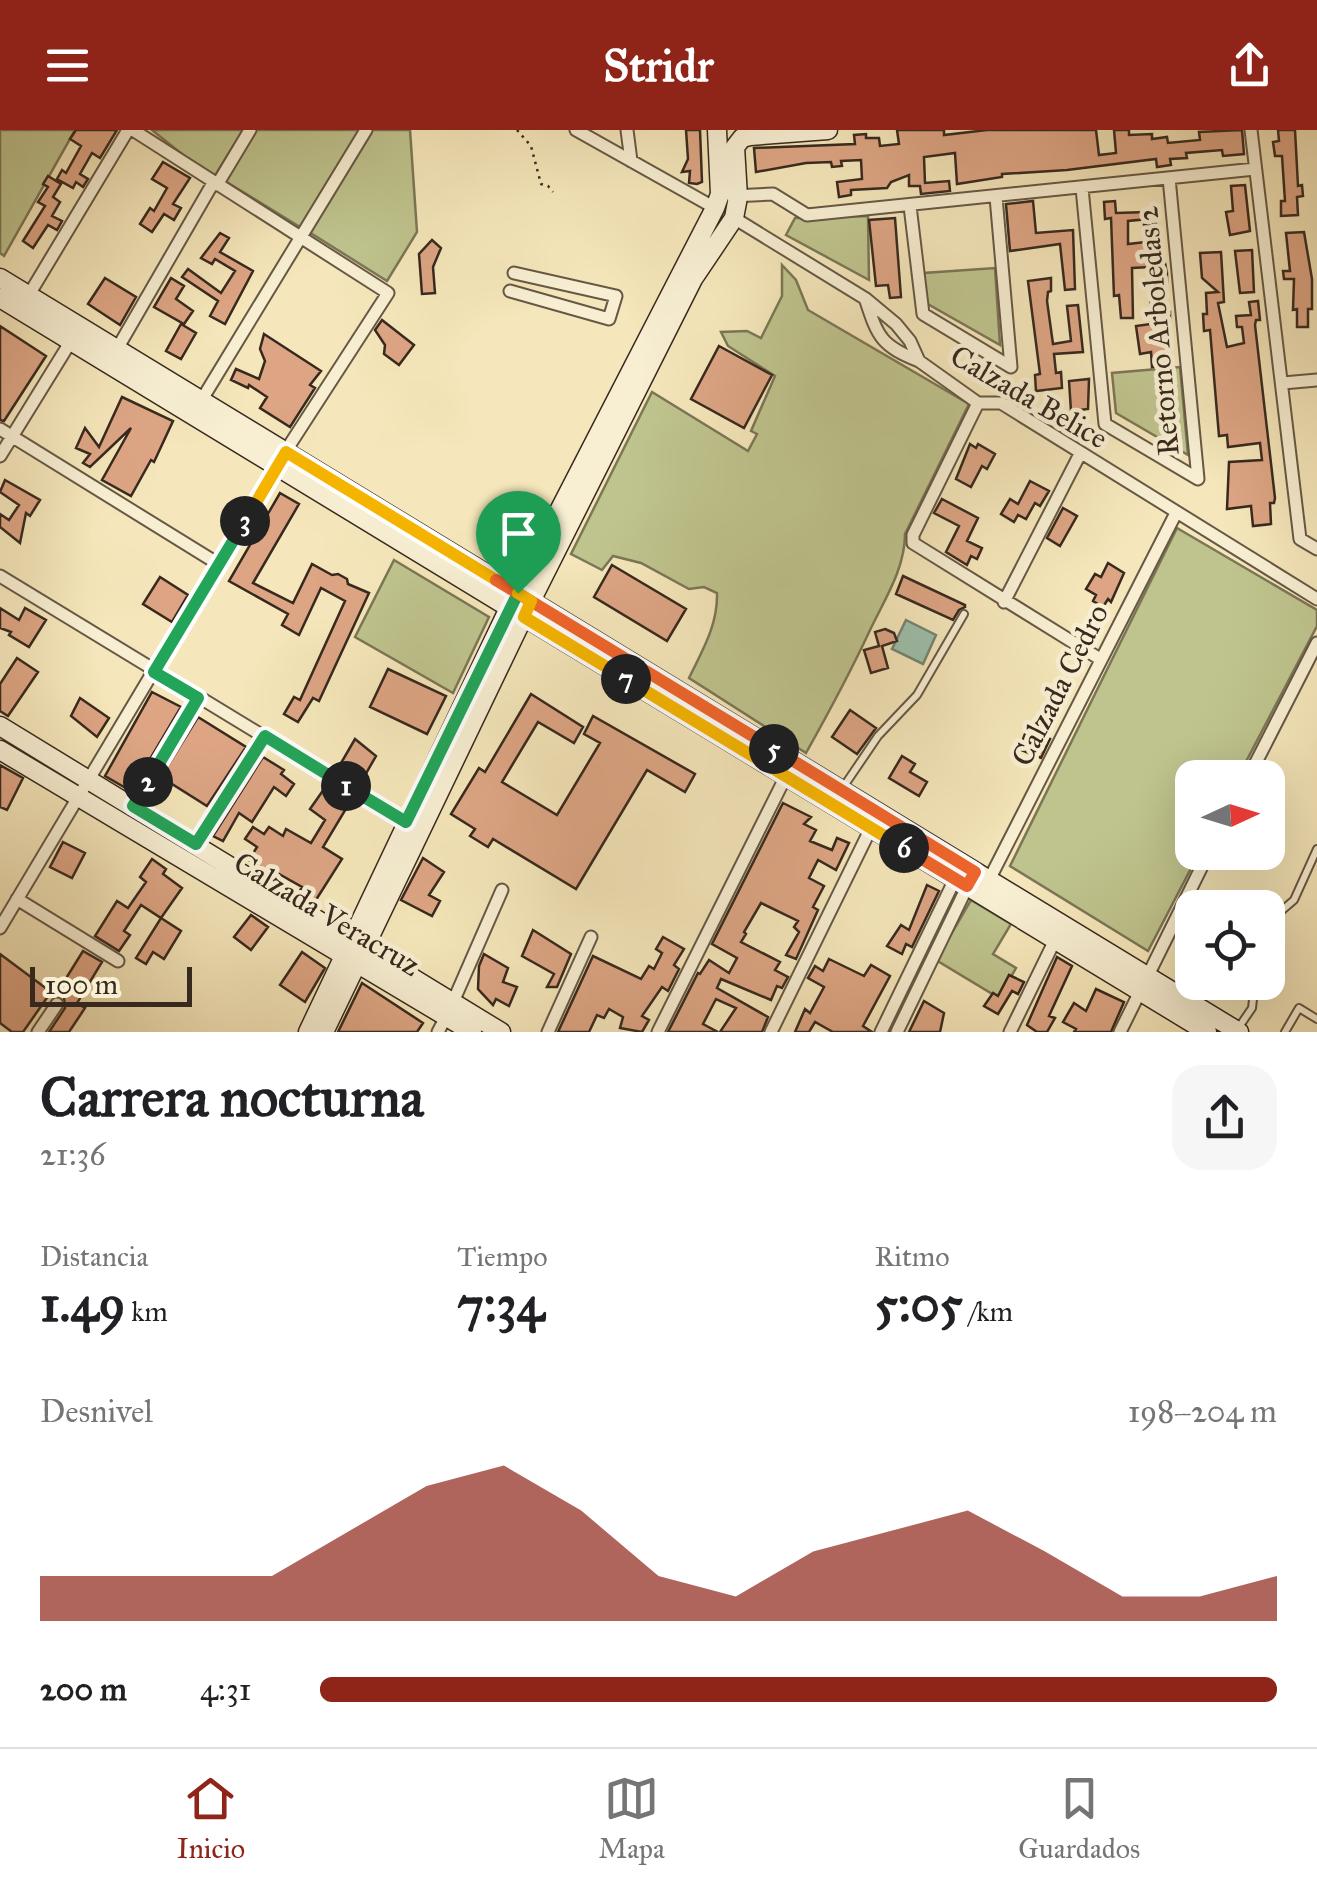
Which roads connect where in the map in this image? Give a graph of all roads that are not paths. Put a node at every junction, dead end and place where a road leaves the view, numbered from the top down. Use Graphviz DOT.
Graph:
graph roads {
  1 [pos="131,130"];
  2 [pos="250,130"];
  3 [pos="366,130"];
  4 [pos="576,130"];
  5 [pos="628,130"];
  6 [pos="718,130"];
  7 [pos="828,130"];
  8 [pos="1251,130"];
  9 [pos="734,147"];
  10 [pos="631,161"];
  11 [pos="1255,169"];
  12 [pos="1169,178"];
  13 [pos="215,184"];
  14 [pos="1082,188"];
  15 [pos="996,197"];
  16 [pos="729,205"];
  17 [pos="910,206"];
  18 [pos="300,237"];
  19 [pos="514,273"];
  20 [pos="0,278"];
  21 [pos="510,291"];
  22 [pos="0,298"];
  23 [pos="866,299"];
  24 [pos="24,303"];
  25 [pos="71,341"];
  26 [pos="117,350"];
  27 [pos="919,360"];
  28 [pos="1317,380"];
  29 [pos="1283,383"];
  30 [pos="201,400"];
  31 [pos="978,403"];
  32 [pos="0,429"];
  33 [pos="12,436"];
  34 [pos="1080,454"];
  35 [pos="0,456"];
  36 [pos="281,459"];
  37 [pos="1176,513"];
  38 [pos="1317,550"];
  39 [pos="220,565"];
  40 [pos="0,576"];
  41 [pos="1317,599"];
  42 [pos="1004,602"];
  43 [pos="520,605"];
  44 [pos="964,614"];
  45 [pos="1317,644"];
  46 [pos="1100,659"];
  47 [pos="154,672"];
  48 [pos="198,698"];
  49 [pos="0,726"];
  50 [pos="265,736"];
  51 [pos="0,750"];
  52 [pos="1257,760"];
  53 [pos="786,776"];
  54 [pos="89,782"];
  55 [pos="841,790"];
  56 [pos="77,799"];
  57 [pos="133,806"];
  58 [pos="413,828"];
  59 [pos="871,828"];
  60 [pos="196,844"];
  61 [pos="1317,850"];
  62 [pos="1200,870"];
  63 [pos="970,876"];
  64 [pos="502,890"];
  65 [pos="0,895"];
  66 [pos="16,902"];
  67 [pos="1285,908"];
  68 [pos="0,928"];
  69 [pos="592,936"];
  70 [pos="1055,940"];
  71 [pos="356,952"];
  72 [pos="118,961"];
  73 [pos="1143,984"];
  74 [pos="1253,1000"];
  75 [pos="57,1004"];
  76 [pos="446,1017"];
  77 [pos="1317,1019"];
  78 [pos="1236,1031"];
  79 [pos="38,1032"];
  80 [pos="308,1032"];
  81 [pos="324,1032"];
  82 [pos="472,1032"];
  83 [pos="501,1032"];
  84 [pos="548,1032"];
  85 [pos="658,1032"];
  86 [pos="771,1032"];
  87 [pos="881,1032"];
  88 [pos="896,1032"];
  89 [pos="1010,1032"];
  90 [pos="1120,1032"];
  91 [pos="1206,1032"];
  92 [pos="1286,1032"];
  1 -- 13 [label="street"];
  1 -- 24 [label="street"];
  2 -- 13 [label="street"];
  3 -- 18 [label="street"];
  4 -- 10 [label="street, Calzada Belice"];
  5 -- 10 [label="street"];
  6 -- 9 [label="street"];
  6 -- 16 [label="main road"];
  7 -- 9 [label="main road"];
  8 -- 11 [label="street"];
  9 -- 16 [label="main road"];
  10 -- 16 [label="street, Calzada Belice"];
  11 -- 12 [label="street"];
  11 -- 29 [label="street"];
  12 -- 14 [label="street"];
  12 -- 14 [label="street, Retorno Arboledas 2"];
  13 -- 18 [label="street"];
  13 -- 26 [label="street"];
  14 -- 15 [label="street"];
  15 -- 17 [label="street"];
  15 -- 17 [label="street"];
  16 -- 17 [label="street"];
  16 -- 23 [label="street, Calzada Belice"];
  16 -- 43 [label="main road"];
  18 -- 30 [label="street"];
  18 -- 36 [label="street"];
  19 -- 21 [label="street"];
  20 -- 24 [label="main road"];
  22 -- 24 [label="main road"];
  23 -- 27 [label="street, Calzada Belice"];
  23 -- 27 [label="street"];
  24 -- 25 [label="main road"];
  24 -- 26 [label="main road"];
  25 -- 33 [label="street"];
  25 -- 36 [label="main road"];
  26 -- 30 [label="main road"];
  27 -- 31 [label="street, Calzada Belice"];
  28 -- 29 [label="street"];
  29 -- 38 [label="street"];
  30 -- 36 [label="main road"];
  31 -- 34 [label="street, Calzada Belice"];
  31 -- 42 [label="street"];
  32 -- 33 [label="street"];
  33 -- 35 [label="street"];
  33 -- 39 [label="street"];
  34 -- 37 [label="street, Calzada Belice"];
  34 -- 42 [label="street"];
  36 -- 39 [label="street"];
  36 -- 43 [label="main road"];
  37 -- 41 [label="street, Calzada Belice"];
  37 -- 46 [label="street, Calzada Cedro"];
  39 -- 47 [label="street"];
  40 -- 47 [label="street"];
  42 -- 46 [label="street"];
  43 -- 53 [label="main road"];
  43 -- 55 [label="main road"];
  43 -- 58 [label="main road"];
  44 -- 55 [label="lane"];
  45 -- 52 [label="street"];
  46 -- 63 [label="street, Calzada Cedro"];
  47 -- 48 [label="street"];
  47 -- 54 [label="street"];
  48 -- 50 [label="street"];
  48 -- 57 [label="street"];
  49 -- 54 [label="main road, Calzada Veracruz"];
  50 -- 58 [label="street"];
  50 -- 60 [label="street"];
  51 -- 56 [label="main road, Calzada Veracruz"];
  53 -- 59 [label="main road"];
  53 -- 85 [label="street"];
  54 -- 56 [label="street"];
  54 -- 57 [label="main road, Calzada Veracruz"];
  55 -- 63 [label="main road"];
  56 -- 66 [label="street"];
  56 -- 71 [label="main road, Calzada Veracruz"];
  57 -- 60 [label="main road, Calzada Veracruz"];
  58 -- 71 [label="main road"];
  59 -- 63 [label="main road"];
  59 -- 86 [label="street"];
  60 -- 71 [label="main road, Calzada Veracruz"];
  61 -- 67 [label="lane"];
  62 -- 73 [label="street"];
  63 -- 70 [label="main road"];
  63 -- 73 [label="main road"];
  63 -- 87 [label="street, Calzada Cedro"];
  63 -- 88 [label="street, Calzada Cedro"];
  64 -- 76 [label="street"];
  65 -- 66 [label="street"];
  66 -- 68 [label="street"];
  66 -- 72 [label="street"];
  69 -- 84 [label="street"];
  70 -- 73 [label="main road"];
  70 -- 89 [label="street"];
  71 -- 76 [label="main road, Calzada Veracruz"];
  71 -- 80 [label="main road"];
  71 -- 81 [label="main road"];
  73 -- 78 [label="main road"];
  73 -- 90 [label="street"];
  73 -- 91 [label="main road"];
  74 -- 78 [label="lane"];
  75 -- 79 [label="street"];
  76 -- 82 [label="main road, Calzada Veracruz"];
  76 -- 83 [label="main road, Calzada Veracruz"];
  77 -- 92 [label="lane"];
}
